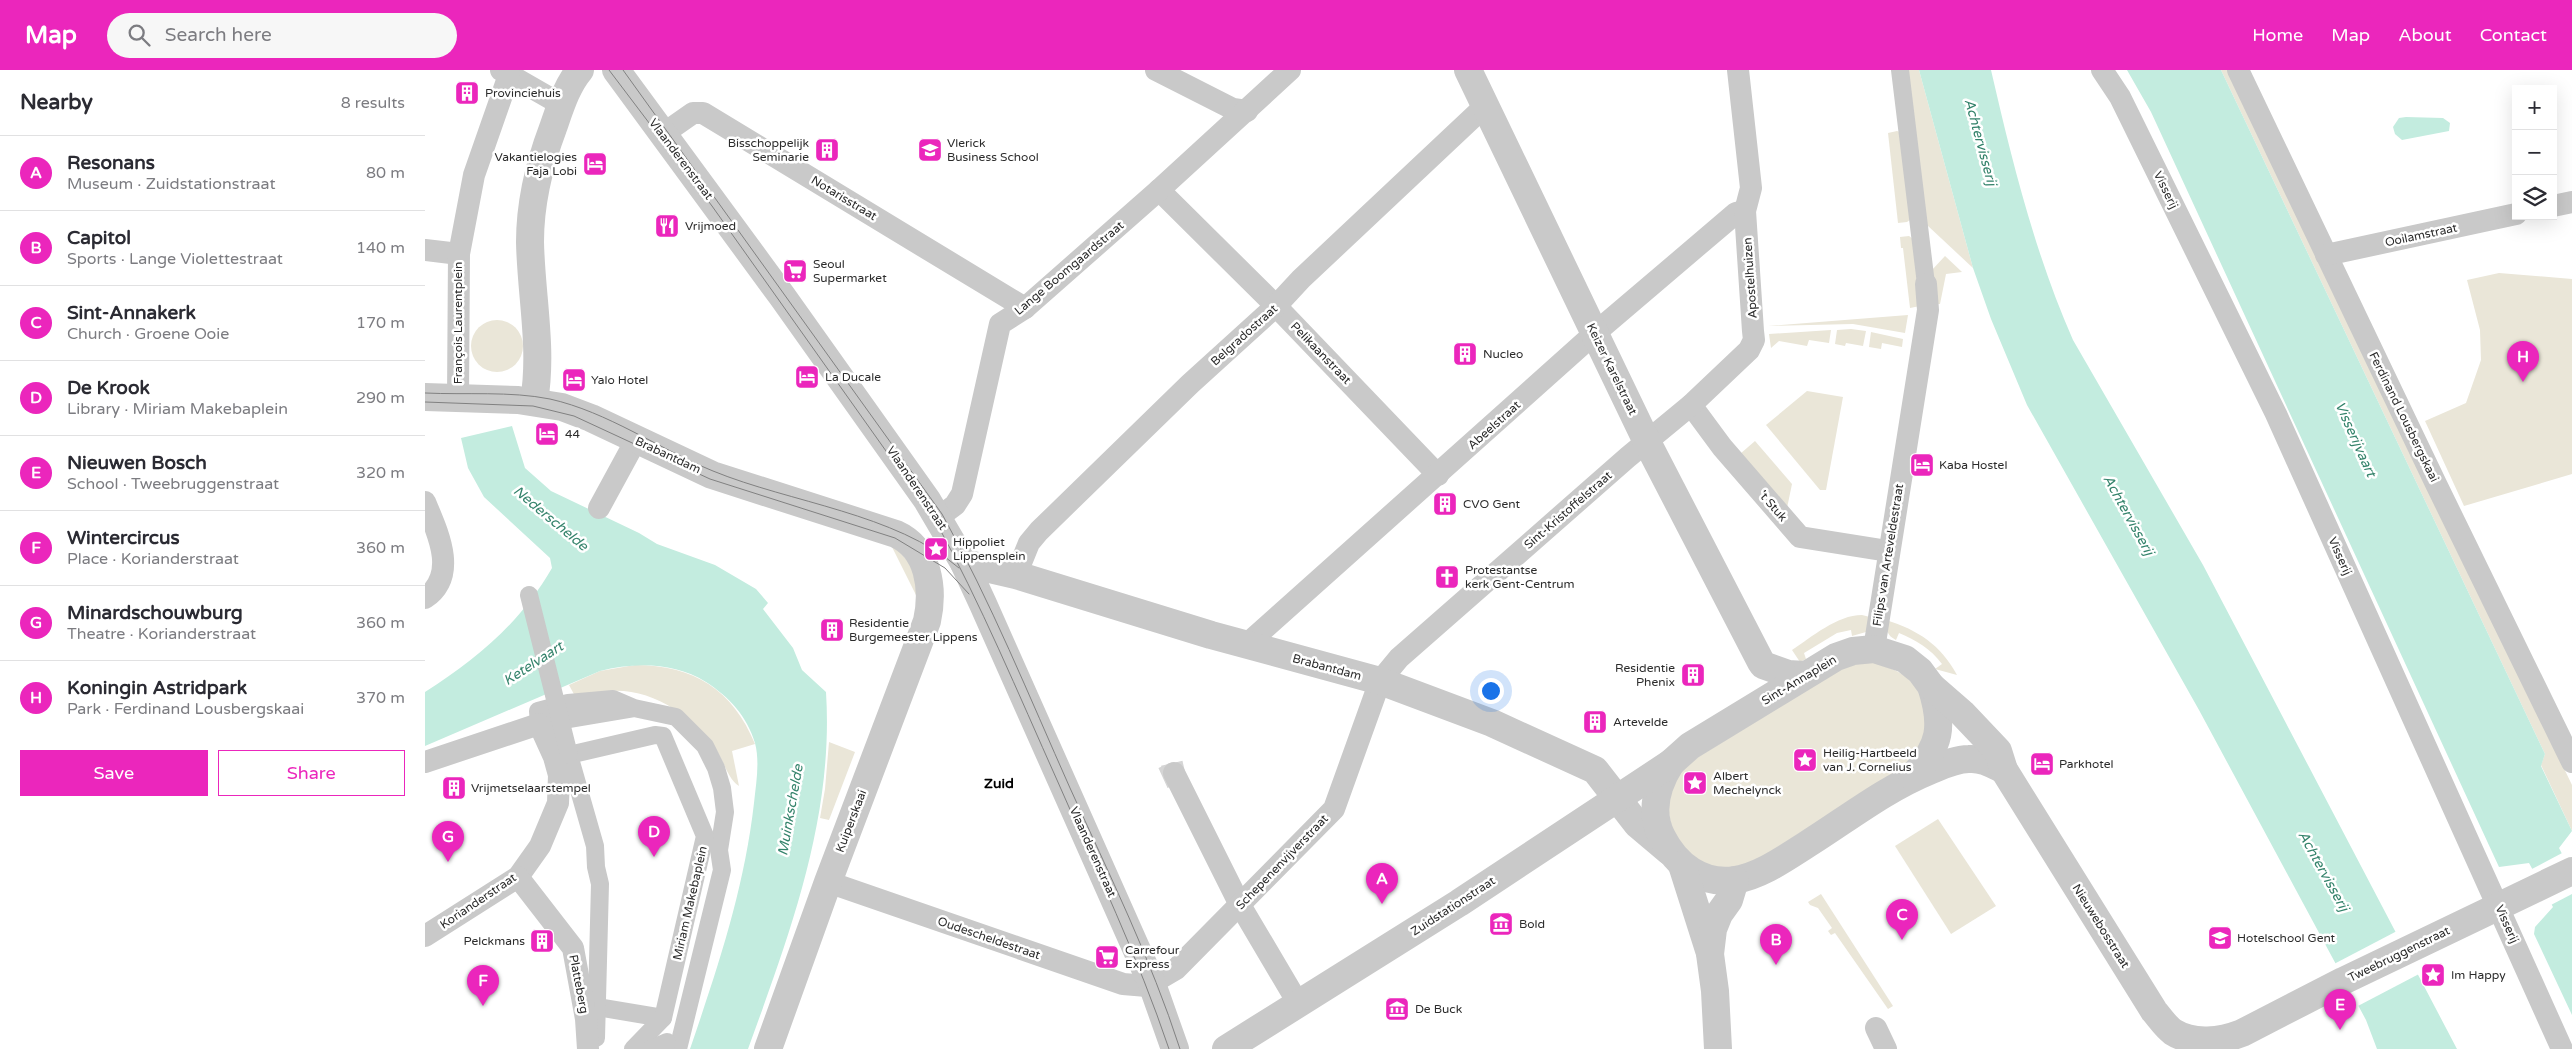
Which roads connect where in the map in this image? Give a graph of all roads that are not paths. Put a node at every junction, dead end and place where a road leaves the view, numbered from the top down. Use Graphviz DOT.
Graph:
graph roads {
  1 [pos="1156,70"];
  2 [pos="1290,70"];
  3 [pos="1468,70"];
  4 [pos="1738,70"];
  5 [pos="1900,70"];
  6 [pos="2102,70"];
  7 [pos="2238,70"];
  8 [pos="505,73"];
  9 [pos="621,76"];
  10 [pos="570,89"];
  11 [pos="1485,106"];
  12 [pos="1247,111"];
  13 [pos="663,134"];
  14 [pos="1159,190"];
  15 [pos="2572,202"];
  16 [pos="2557,205"];
  17 [pos="1745,211"];
  18 [pos="2512,215"];
  19 [pos="425,250"];
  20 [pos="459,254"];
  21 [pos="2326,256"];
  22 [pos="1926,284"];
  23 [pos="1276,306"];
  24 [pos="1025,308"];
  25 [pos="1595,333"];
  26 [pos="425,397"];
  27 [pos="458,398"];
  28 [pos="534,401"];
  29 [pos="1691,405"];
  30 [pos="636,440"];
  31 [pos="1647,442"];
  32 [pos="1438,475"];
  33 [pos="425,502"];
  34 [pos="599,508"];
  35 [pos="939,517"];
  36 [pos="1888,551"];
  37 [pos="964,563"];
  38 [pos="1016,575"];
  39 [pos="931,592"];
  40 [pos="529,595"];
  41 [pos="425,598"];
  42 [pos="1246,645"];
  43 [pos="1874,649"];
  44 [pos="1763,665"];
  45 [pos="1805,675"];
  46 [pos="1380,681"];
  47 [pos="1931,686"];
  48 [pos="1751,709"];
  49 [pos="539,724"];
  50 [pos="569,755"];
  51 [pos="425,762"];
  52 [pos="1671,762"];
  53 [pos="2572,762"];
  54 [pos="2004,770"];
  55 [pos="1174,773"];
  56 [pos="1911,779"];
  57 [pos="1617,799"];
  58 [pos="1675,858"];
  59 [pos="2572,871"];
  60 [pos="518,877"];
  61 [pos="1735,880"];
  62 [pos="828,882"];
  63 [pos="1240,906"];
  64 [pos="2499,906"];
  65 [pos="425,936"];
  66 [pos="1710,954"];
  67 [pos="1152,984"];
  68 [pos="605,1002"];
  69 [pos="1298,1003"];
  70 [pos="663,1018"];
  71 [pos="1875,1028"];
  72 [pos="2227,1039"];
  73 [pos="673,1046"];
  74 [pos="588,1049"];
  75 [pos="599,1049"];
  76 [pos="633,1049"];
  77 [pos="651,1049"];
  78 [pos="768,1049"];
  79 [pos="1175,1049"];
  80 [pos="1225,1049"];
  81 [pos="1718,1049"];
  82 [pos="1886,1049"];
  83 [pos="2562,1049"];
  1 -- 12 [label="street"];
  2 -- 12 [label="street, Lange Boomgaardstraat"];
  3 -- 11 [label="street, Keizer Karelstraat"];
  4 -- 17 [label="street, Apostelhuizen"];
  5 -- 22 [label="street"];
  6 -- 64 [label="street, Visserij"];
  7 -- 21 [label="street, Ferdinand Lousbergskaai"];
  8 -- 10 [label="street"];
  8 -- 20 [label="street, François Laurentplein"];
  9 -- 10 [label="street, Vlaanderenstraat"];
  9 -- 13 [label="street, Vlaanderenstraat"];
  10 -- 28 [label="street"];
  11 -- 23 [label="street, Belgradostraat"];
  11 -- 25 [label="street, Keizer Karelstraat"];
  12 -- 14 [label="street, Lange Boomgaardstraat"];
  13 -- 24 [label="street, Notarisstraat"];
  13 -- 35 [label="street, Vlaanderenstraat"];
  14 -- 23 [label="street, Pelikaanstraat"];
  14 -- 24 [label="street, Lange Boomgaardstraat"];
  15 -- 16 [label="street"];
  17 -- 25 [label="street, Abeelstraat"];
  17 -- 29 [label="street, Apostelhuizen"];
  18 -- 21 [label="street, Ooilamstraat"];
  19 -- 20 [label="street"];
  20 -- 27 [label="street, François Laurentplein"];
  21 -- 53 [label="street, Ferdinand Lousbergskaai"];
  22 -- 36 [label="street, Filips van Arteveldestraat"];
  23 -- 32 [label="street, Pelikaanstraat"];
  23 -- 38 [label="street, Belgradostraat"];
  24 -- 35 [label="street, Lange Boomgaardstraat"];
  25 -- 31 [label="street, Keizer Karelstraat"];
  25 -- 32 [label="street, Abeelstraat"];
  26 -- 27 [label="street, Brabantdam"];
  27 -- 28 [label="street, Brabantdam"];
  28 -- 30 [label="street, Brabantdam"];
  29 -- 31 [label="street, Apostelhuizen"];
  29 -- 36 [label="street, 't Stuk"];
  30 -- 34 [label="street"];
  30 -- 39 [label="street, Brabantdam"];
  31 -- 44 [label="street, Keizer Karelstraat"];
  31 -- 46 [label="street, Sint-Kristoffelstraat"];
  32 -- 42 [label="street, Abeelstraat"];
  33 -- 41 [label="street"];
  35 -- 37 [label="street, Vlaanderenstraat"];
  36 -- 43 [label="street, Filips van Arteveldestraat"];
  37 -- 38 [label="street"];
  37 -- 67 [label="street, Vlaanderenstraat"];
  38 -- 42 [label="street, Brabantdam"];
  39 -- 62 [label="street, Kuiperskaai"];
  40 -- 50 [label="street, bridge"];
  42 -- 46 [label="street, Brabantdam"];
  43 -- 45 [label="street, Sint-Annaplein"];
  43 -- 47 [label="street, Sint-Annaplein"];
  44 -- 45 [label="street"];
  44 -- 48 [label="street"];
  45 -- 48 [label="street, Sint-Annaplein"];
  46 -- 57 [label="street, Brabantdam"];
  46 -- 63 [label="street, Schepenenvijverstraat"];
  47 -- 54 [label="street, Sint-Annaplein"];
  47 -- 56 [label="street, Sint-Annaplein"];
  48 -- 52 [label="street, Sint-Annaplein"];
  49 -- 51 [label="street"];
  49 -- 60 [label="street, Korianderstraat"];
  49 -- 73 [label="street"];
  50 -- 68 [label="street"];
  50 -- 70 [label="street, Miriam Makebaplein"];
  52 -- 57 [label="street, Sint-Annaplein"];
  52 -- 58 [label="street, Sint-Annaplein"];
  54 -- 56 [label="street, Sint-Annaplein"];
  54 -- 72 [label="street, Nieuwebosstraat"];
  55 -- 63 [label="street"];
  56 -- 61 [label="street, Sint-Annaplein"];
  57 -- 58 [label="street"];
  57 -- 69 [label="street, Zuidstationstraat"];
  58 -- 61 [label="street, Sint-Annaplein"];
  58 -- 66 [label="street, Sint-Annaplein"];
  59 -- 64 [label="street, Tweebruggenstraat"];
  60 -- 65 [label="street, Korianderstraat"];
  60 -- 74 [label="street, Platteberg"];
  61 -- 66 [label="street"];
  62 -- 67 [label="street, Oudescheldestraat"];
  62 -- 78 [label="street, Kuiperskaai"];
  63 -- 67 [label="street, Schepenenvijverstraat"];
  63 -- 69 [label="street"];
  64 -- 72 [label="street, Tweebruggenstraat"];
  64 -- 83 [label="street, Visserij"];
  66 -- 81 [label="street"];
  67 -- 79 [label="street, Vlaanderenstraat"];
  68 -- 70 [label="street"];
  68 -- 75 [label="street"];
  69 -- 80 [label="street, Zuidstationstraat"];
  70 -- 76 [label="street"];
  71 -- 82 [label="street"];
  73 -- 77 [label="street"];
}
